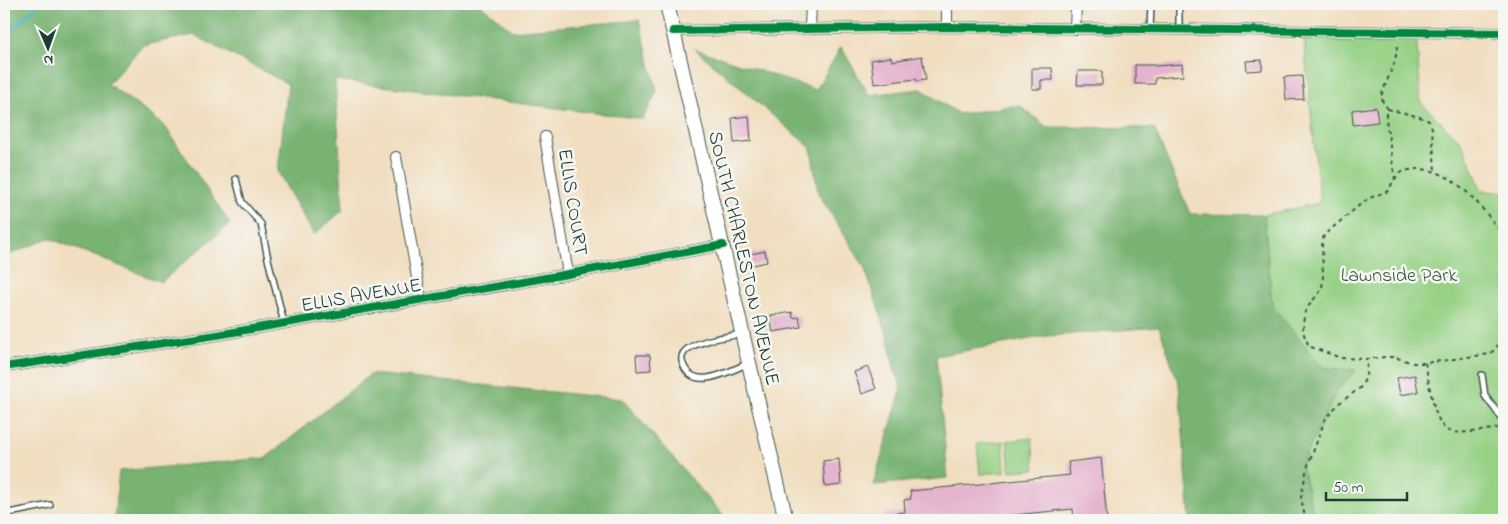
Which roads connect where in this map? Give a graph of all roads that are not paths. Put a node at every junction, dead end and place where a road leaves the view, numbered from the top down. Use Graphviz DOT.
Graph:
graph roads {
  1 [pos="667,4"];
  2 [pos="811,4"];
  3 [pos="947,4"];
  4 [pos="1076,4"];
  5 [pos="1151,4"];
  6 [pos="1179,4"];
  7 [pos="947,27"];
  8 [pos="810,28"];
  9 [pos="1075,29"];
  10 [pos="1150,30"];
  11 [pos="1178,30"];
  12 [pos="673,31"];
  13 [pos="1504,33"];
  14 [pos="545,136"];
  15 [pos="396,157"];
  16 [pos="236,179"];
  17 [pos="723,246"];
  18 [pos="568,274"];
  19 [pos="421,300"];
  20 [pos="284,324"];
  21 [pos="743,334"];
  22 [pos="750,363"];
  23 [pos="4,367"];
  24 [pos="1482,375"];
  25 [pos="1504,421"];
  26 [pos="50,505"];
  27 [pos="4,514"];
  28 [pos="786,520"];
  1 -- 12 [label="street, SOUTH CHARLESTON AVENUE"];
  2 -- 8 [label="street"];
  3 -- 7 [label="street"];
  4 -- 9 [label="street"];
  5 -- 10 [label="lane"];
  6 -- 11 [label="lane"];
  7 -- 8 [label="street"];
  7 -- 9 [label="street"];
  8 -- 12 [label="street"];
  9 -- 10 [label="street"];
  10 -- 11 [label="street"];
  11 -- 13 [label="street"];
  12 -- 17 [label="street, SOUTH CHARLESTON AVENUE"];
  14 -- 18 [label="street, ELLIS COURT"];
  15 -- 19 [label="street"];
  16 -- 20 [label="lane"];
  17 -- 18 [label="street, ELLIS AVENUE"];
  17 -- 21 [label="street, SOUTH CHARLESTON AVENUE"];
  18 -- 19 [label="street, ELLIS AVENUE"];
  19 -- 20 [label="street, ELLIS AVENUE"];
  20 -- 23 [label="street, ELLIS AVENUE"];
  21 -- 22 [label="street, SOUTH CHARLESTON AVENUE"];
  21 -- 22 [label="lane"];
  22 -- 28 [label="street, SOUTH CHARLESTON AVENUE"];
  24 -- 25 [label="lane"];
  26 -- 27 [label="lane"];
}
